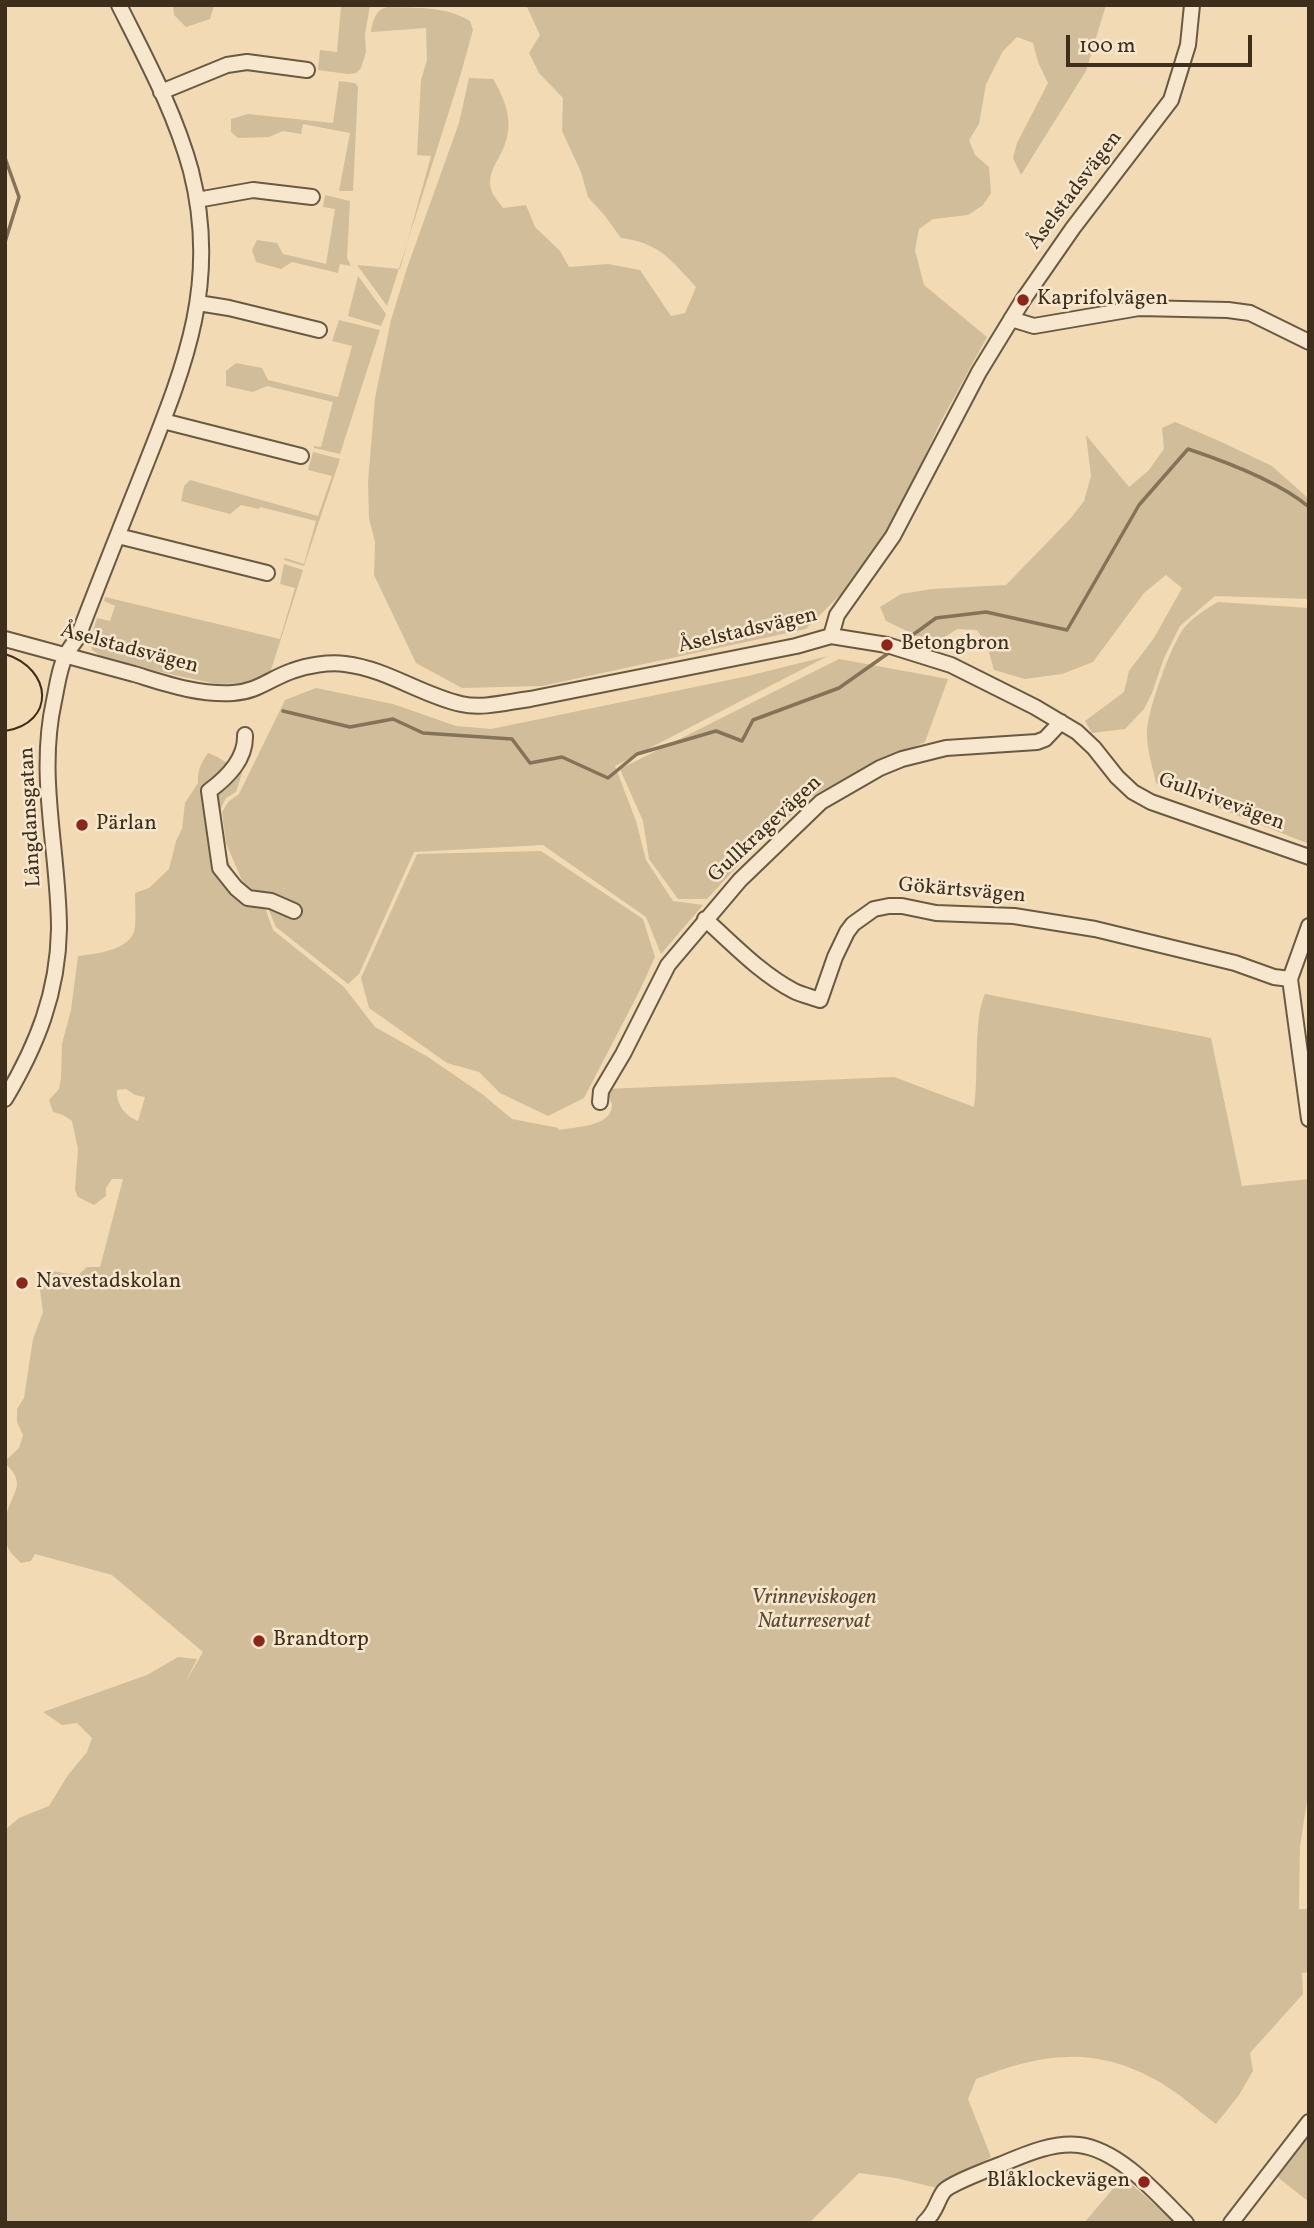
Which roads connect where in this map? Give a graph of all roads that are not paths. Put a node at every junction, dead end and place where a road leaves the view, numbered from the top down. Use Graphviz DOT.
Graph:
graph roads {
  1 [pos="119,5"];
  2 [pos="1192,5"];
  3 [pos="307,70"];
  4 [pos="162,92"];
  5 [pos="312,197"];
  6 [pos="197,200"];
  7 [pos="198,303"];
  8 [pos="1011,319"];
  9 [pos="319,330"];
  10 [pos="1309,342"];
  11 [pos="163,421"];
  12 [pos="301,456"];
  13 [pos="118,536"];
  14 [pos="267,573"];
  15 [pos="831,636"];
  16 [pos="5,639"];
  17 [pos="65,655"];
  18 [pos="1061,722"];
  19 [pos="245,735"];
  20 [pos="1309,857"];
  21 [pos="294,911"];
  22 [pos="705,919"];
  23 [pos="1309,926"];
  24 [pos="1290,979"];
  25 [pos="5,1099"];
  26 [pos="600,1102"];
  27 [pos="1309,1119"];
  28 [pos="1309,2122"];
  29 [pos="924,2223"];
  30 [pos="1186,2223"];
  31 [pos="1231,2223"];
  1 -- 4 [label="street, Långdansgatan"];
  2 -- 8 [label="street, Åselstadsvägen"];
  3 -- 4 [label="street"];
  4 -- 6 [label="street, Långdansgatan"];
  5 -- 6 [label="street"];
  6 -- 7 [label="street, Långdansgatan"];
  7 -- 9 [label="street"];
  7 -- 11 [label="street, Långdansgatan"];
  8 -- 10 [label="street"];
  8 -- 15 [label="street, Åselstadsvägen"];
  11 -- 12 [label="street"];
  11 -- 13 [label="street, Långdansgatan"];
  13 -- 14 [label="street"];
  13 -- 17 [label="street, Långdansgatan"];
  15 -- 17 [label="street, Åselstadsvägen"];
  15 -- 18 [label="street, Gullvivevägen"];
  16 -- 17 [label="street, Åselstadsvägen"];
  17 -- 25 [label="street, Långdansgatan"];
  18 -- 20 [label="street, Gullvivevägen"];
  18 -- 22 [label="street, Gullkragevägen"];
  19 -- 21 [label="street"];
  22 -- 24 [label="street, Gökärtsvägen"];
  22 -- 26 [label="street, Gullkragevägen"];
  23 -- 24 [label="street"];
  24 -- 27 [label="street"];
  28 -- 31 [label="street"];
  29 -- 30 [label="street"];
}
